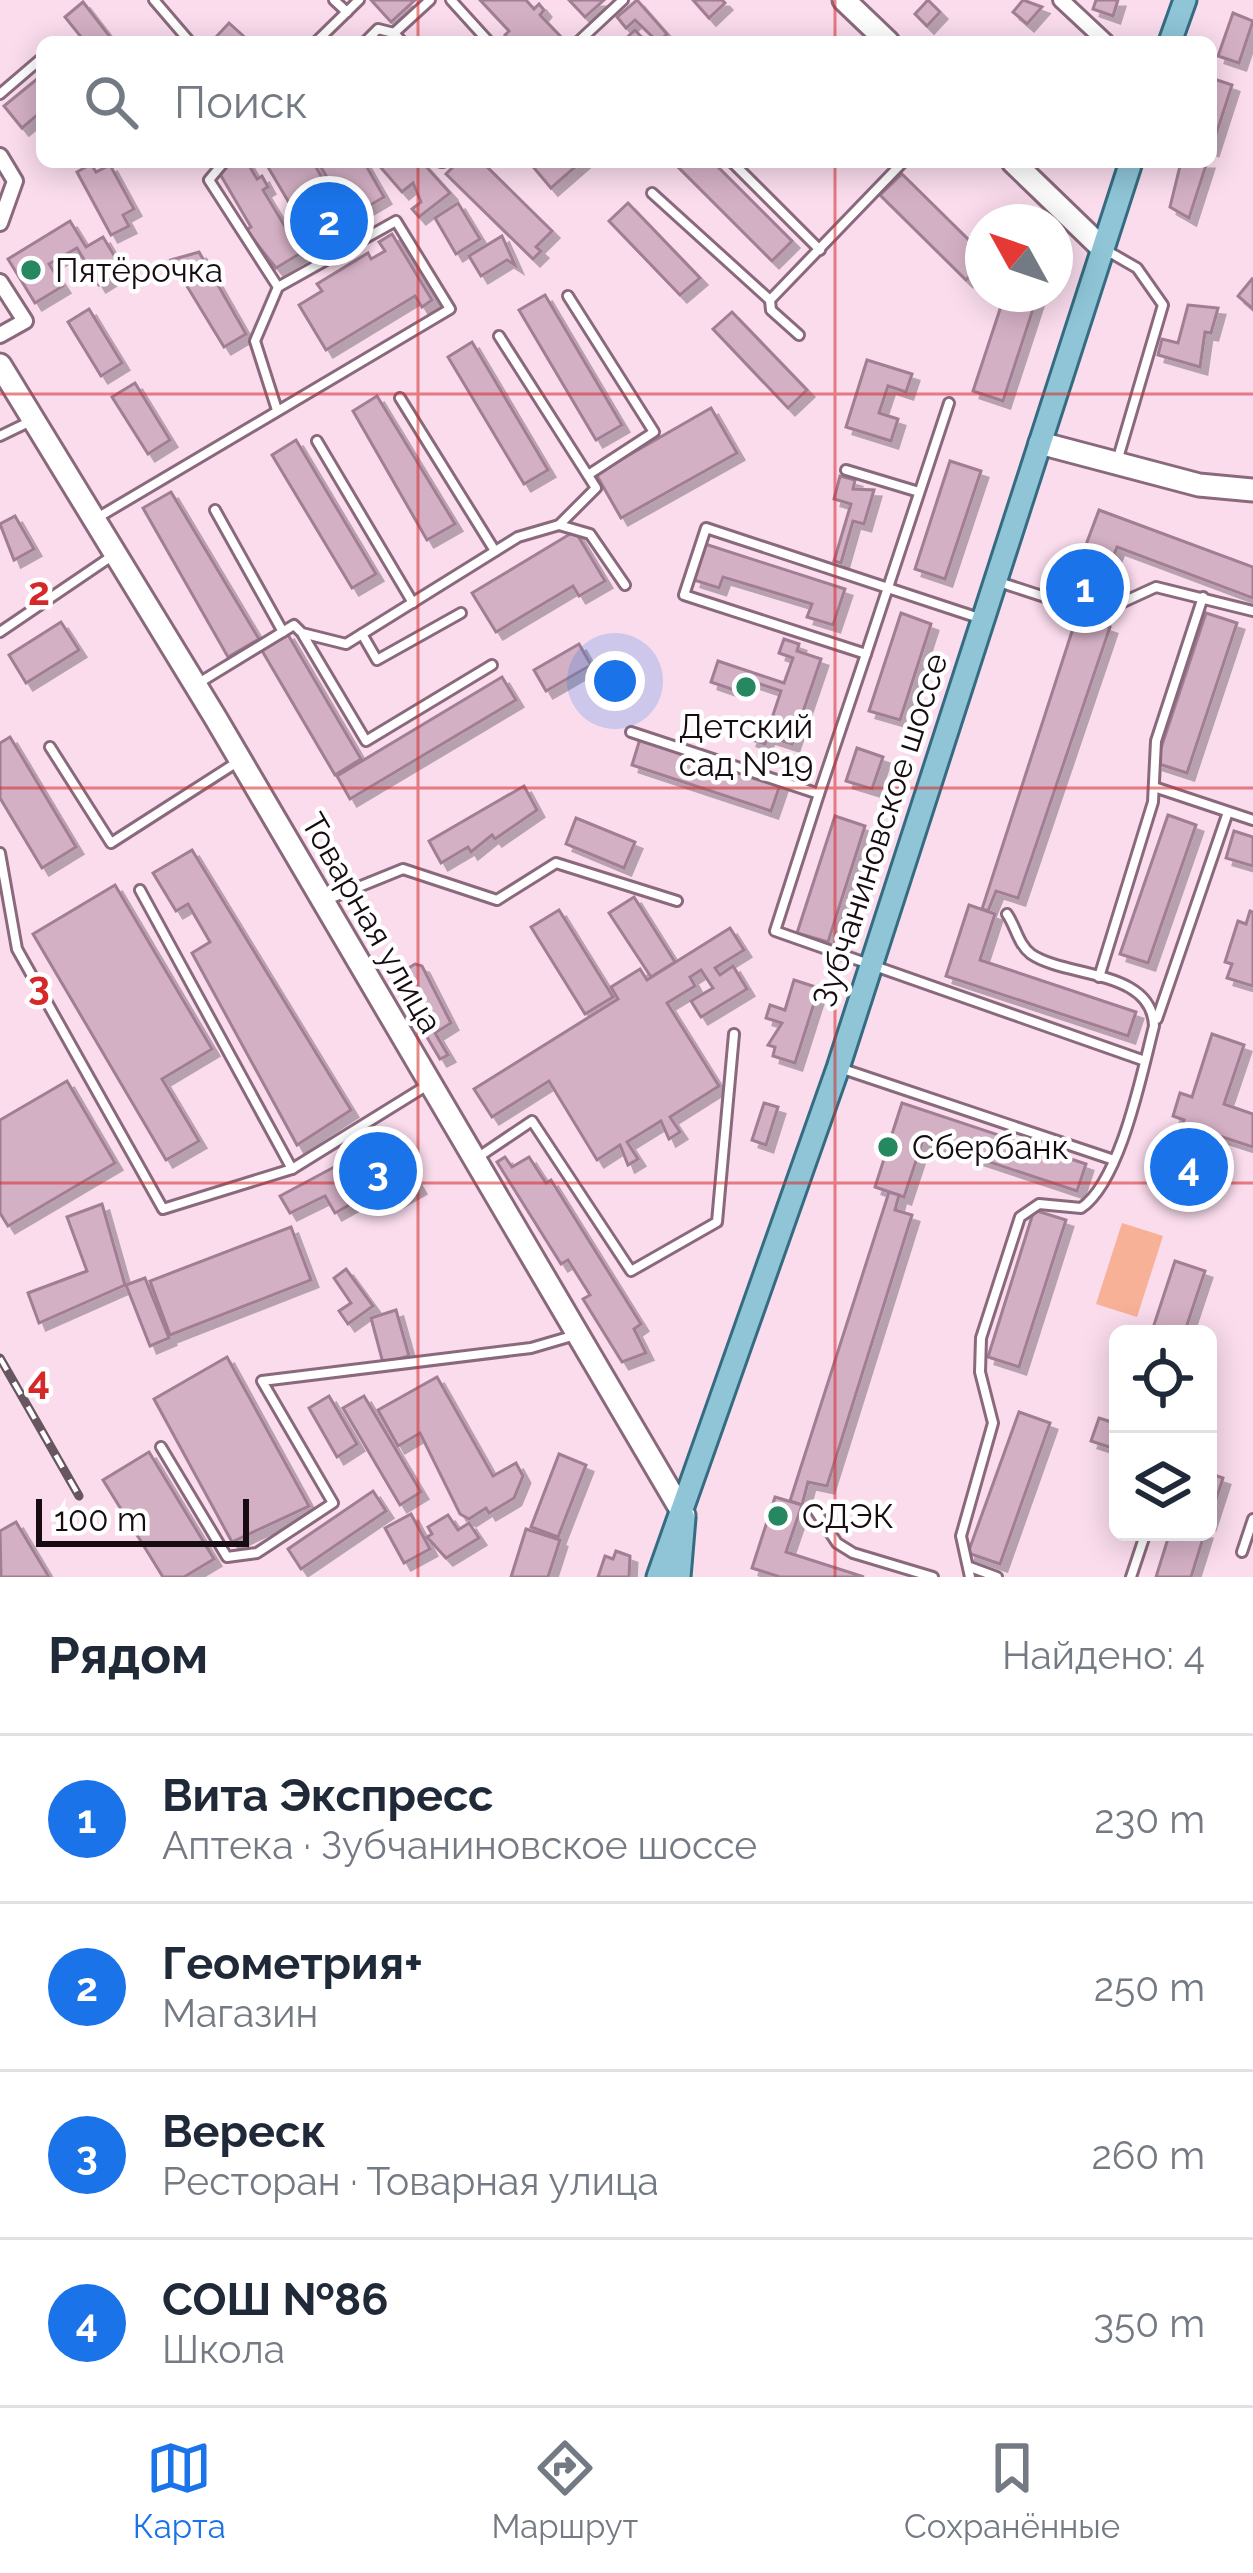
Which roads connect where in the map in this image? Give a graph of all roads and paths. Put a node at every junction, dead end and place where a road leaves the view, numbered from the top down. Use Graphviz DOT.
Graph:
graph roads {
  1 [pos="154,0"];
  2 [pos="334,0"];
  3 [pos="359,0"];
  4 [pos="430,0"];
  5 [pos="452,0"];
  6 [pos="623,0"];
  7 [pos="844,0"];
  8 [pos="1061,0"];
  9 [pos="1185,0"];
  10 [pos="347,12"];
  11 [pos="394,34"];
  12 [pos="185,36"];
  13 [pos="322,36"];
  14 [pos="371,36"];
  15 [pos="484,36"];
  16 [pos="584,36"];
  17 [pos="881,36"];
  18 [pos="1100,36"];
  19 [pos="1172,36"];
  20 [pos="36,63"];
  21 [pos="0,94"];
  22 [pos="0,156"];
  23 [pos="219,168"];
  24 [pos="738,168"];
  25 [pos="897,168"];
  26 [pos="1018,168"];
  27 [pos="1129,168"];
  28 [pos="652,193"];
  29 [pos="0,223"];
  30 [pos="1103,249"];
  31 [pos="820,250"];
  32 [pos="0,282"];
  33 [pos="278,287"];
  34 [pos="568,296"];
  35 [pos="770,300"];
  36 [pos="0,335"];
  37 [pos="799,335"];
  38 [pos="499,336"];
  39 [pos="0,365"];
  40 [pos="400,398"];
  41 [pos="949,403"];
  42 [pos="277,410"];
  43 [pos="33,420"];
  44 [pos="0,436"];
  45 [pos="317,441"];
  46 [pos="1040,443"];
  47 [pos="1116,463"];
  48 [pos="846,470"];
  49 [pos="588,475"];
  50 [pos="1253,490"];
  51 [pos="920,491"];
  52 [pos="215,510"];
  53 [pos="96,519"];
  54 [pos="559,525"];
  55 [pos="495,551"];
  56 [pos="116,553"];
  57 [pos="996,581"];
  58 [pos="625,585"];
  59 [pos="888,588"];
  60 [pos="1203,597"];
  61 [pos="412,603"];
  62 [pos="1253,611"];
  63 [pos="461,613"];
  64 [pos="983,619"];
  65 [pos="0,632"];
  66 [pos="283,632"];
  67 [pos="302,633"];
  68 [pos="362,634"];
  69 [pos="866,654"];
  70 [pos="492,665"];
  71 [pos="195,685"];
  72 [pos="631,732"];
  73 [pos="50,747"];
  74 [pos="240,760"];
  75 [pos="1154,787"];
  76 [pos="819,794"];
  77 [pos="1228,812"];
  78 [pos="1253,820"];
  79 [pos="0,853"];
  80 [pos="140,890"];
  81 [pos="322,901"];
  82 [pos="677,902"];
  83 [pos="1007,914"];
  84 [pos="870,968"];
  85 [pos="1099,976"];
  86 [pos="1154,1026"];
  87 [pos="734,1034"];
  88 [pos="1145,1061"];
  89 [pos="838,1068"];
  90 [pos="428,1085"];
  91 [pos="476,1159"];
  92 [pos="1114,1160"];
  93 [pos="292,1168"];
  94 [pos="579,1334"];
  95 [pos="161,1447"];
  96 [pos="815,1510"];
  97 [pos="684,1515"];
  98 [pos="1253,1519"];
  99 [pos="1143,1541"];
  100 [pos="1242,1552"];
  101 [pos="970,1572"];
  102 [pos="658,1577"];
  103 [pos="680,1577"];
  104 [pos="933,1577"];
  105 [pos="997,1577"];
  106 [pos="1131,1577"];
  1 -- 12 [label="lane"];
  2 -- 10 [label="lane"];
  3 -- 10 [label="lane"];
  4 -- 11 [label="lane"];
  5 -- 15 [label="lane"];
  6 -- 16 [label="lane"];
  7 -- 17 [label="street"];
  8 -- 18 [label="street"];
  9 -- 19 [label="main road"];
  10 -- 13 [label="lane"];
  11 -- 14 [label="lane"];
  20 -- 21 [label="lane"];
  22 -- 29 [label="street"];
  23 -- 33 [label="lane"];
  24 -- 31 [label="lane"];
  25 -- 31 [label="lane"];
  26 -- 30 [label="street"];
  27 -- 30 [label="main road, Зубчаниновское шоссе"];
  28 -- 35 [label="lane"];
  30 -- 46 [label="main road, Зубчаниновское шоссе"];
  30 -- 47 [label="lane"];
  31 -- 35 [label="lane"];
  32 -- 36 [label="street"];
  33 -- 42 [label="lane"];
  33 -- 42 [label="lane"];
  34 -- 49 [label="lane"];
  35 -- 37 [label="lane"];
  38 -- 49 [label="lane"];
  39 -- 43 [label="street, Товарная улица"];
  40 -- 55 [label="lane"];
  41 -- 51 [label="lane"];
  42 -- 53 [label="lane"];
  43 -- 44 [label="lane"];
  43 -- 53 [label="street, Товарная улица"];
  45 -- 61 [label="lane"];
  46 -- 47 [label="street"];
  46 -- 57 [label="main road, Зубчаниновское шоссе"];
  47 -- 50 [label="street"];
  48 -- 51 [label="lane"];
  49 -- 54 [label="lane"];
  51 -- 59 [label="lane"];
  52 -- 66 [label="lane"];
  53 -- 56 [label="street, Товарная улица"];
  54 -- 55 [label="lane"];
  54 -- 58 [label="lane"];
  55 -- 61 [label="lane"];
  56 -- 65 [label="lane"];
  56 -- 71 [label="street, Товарная улица"];
  57 -- 60 [label="lane"];
  57 -- 64 [label="main road, Зубчаниновское шоссе"];
  59 -- 64 [label="lane"];
  59 -- 69 [label="lane"];
  59 -- 69 [label="lane"];
  60 -- 62 [label="lane"];
  60 -- 75 [label="lane"];
  61 -- 68 [label="lane"];
  63 -- 68 [label="lane"];
  64 -- 84 [label="main road, Зубчаниновское шоссе"];
  66 -- 67 [label="lane"];
  66 -- 71 [label="lane"];
  67 -- 68 [label="lane"];
  67 -- 70 [label="lane"];
  69 -- 76 [label="lane"];
  71 -- 74 [label="street, Товарная улица"];
  72 -- 76 [label="lane"];
  73 -- 74 [label="lane"];
  74 -- 81 [label="street, Товарная улица"];
  75 -- 77 [label="lane"];
  75 -- 85 [label="lane"];
  76 -- 84 [label="lane"];
  77 -- 78 [label="lane"];
  77 -- 86 [label="lane"];
  79 -- 93 [label="lane"];
  80 -- 93 [label="lane"];
  81 -- 82 [label="lane"];
  81 -- 90 [label="street, Товарная улица"];
  83 -- 85 [label="lane"];
  84 -- 88 [label="lane"];
  84 -- 89 [label="main road, Зубчаниновское шоссе"];
  85 -- 86 [label="lane"];
  86 -- 88 [label="lane"];
  87 -- 91 [label="lane"];
  88 -- 92 [label="lane"];
  89 -- 92 [label="lane"];
  89 -- 97 [label="main road, Зубчаниновское шоссе"];
  90 -- 91 [label="street, Товарная улица"];
  90 -- 93 [label="lane"];
  91 -- 94 [label="street, Товарная улица"];
  92 -- 101 [label="lane"];
  94 -- 95 [label="lane"];
  94 -- 97 [label="street, Товарная улица"];
  96 -- 104 [label="lane"];
  97 -- 102 [label="main road, Зубчаниновское шоссе"];
  97 -- 103 [label="main road, Зубчаниновское шоссе"];
  98 -- 100 [label="lane"];
  99 -- 106 [label="lane"];
  101 -- 105 [label="lane"];
}
